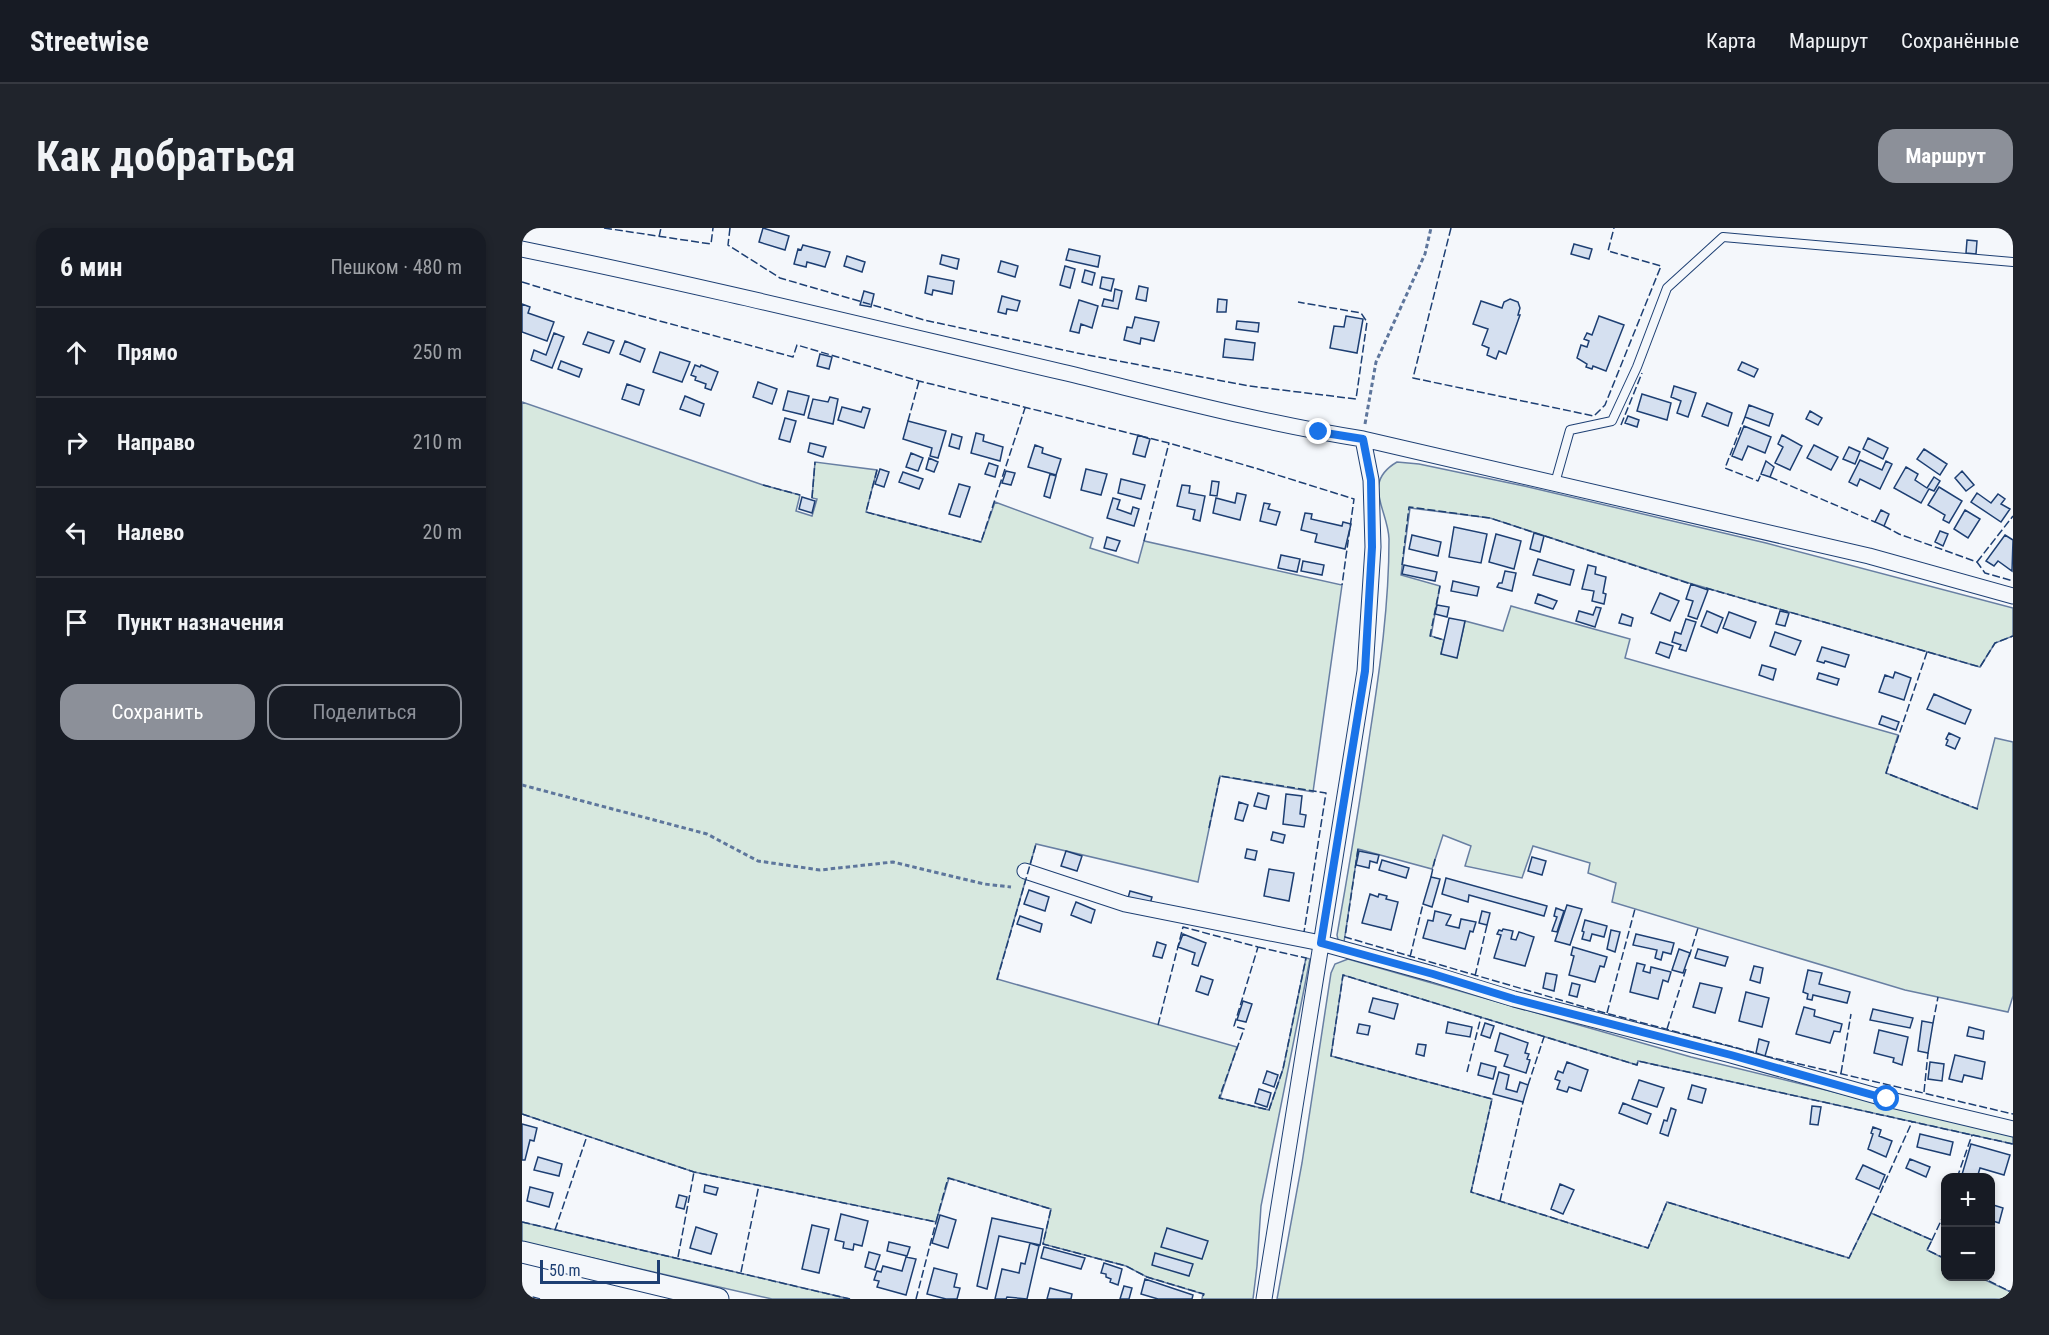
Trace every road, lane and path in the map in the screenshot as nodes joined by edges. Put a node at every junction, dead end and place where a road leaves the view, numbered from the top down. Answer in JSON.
{"nodes":[{"id":1,"x":1431,"y":228,"type":"edge"},
{"id":2,"x":522,"y":249,"type":"edge"},
{"id":3,"x":2013,"y":262,"type":"edge"},
{"id":4,"x":1363,"y":439,"type":"junction"},
{"id":5,"x":1555,"y":483,"type":"junction"},
{"id":6,"x":2013,"y":596,"type":"edge"},
{"id":7,"x":522,"y":785,"type":"edge"},
{"id":8,"x":1025,"y":871,"type":"dead end"},
{"id":9,"x":1011,"y":887,"type":"dead end"},
{"id":10,"x":1321,"y":943,"type":"junction"},
{"id":11,"x":2013,"y":1130,"type":"edge"},
{"id":12,"x":522,"y":1252,"type":"edge"},
{"id":13,"x":718,"y":1299,"type":"edge"},
{"id":14,"x":1264,"y":1299,"type":"edge"}],
"edges":[{"from":1,"to":4,"type":"path"},
{"from":2,"to":4,"type":"street"},
{"from":3,"to":5,"type":"lane"},
{"from":4,"to":5,"type":"street"},
{"from":4,"to":10,"type":"street"},
{"from":5,"to":6,"type":"street"},
{"from":7,"to":9,"type":"path"},
{"from":8,"to":10,"type":"street"},
{"from":10,"to":11,"type":"street"},
{"from":10,"to":14,"type":"street"},
{"from":12,"to":13,"type":"street"}]}
